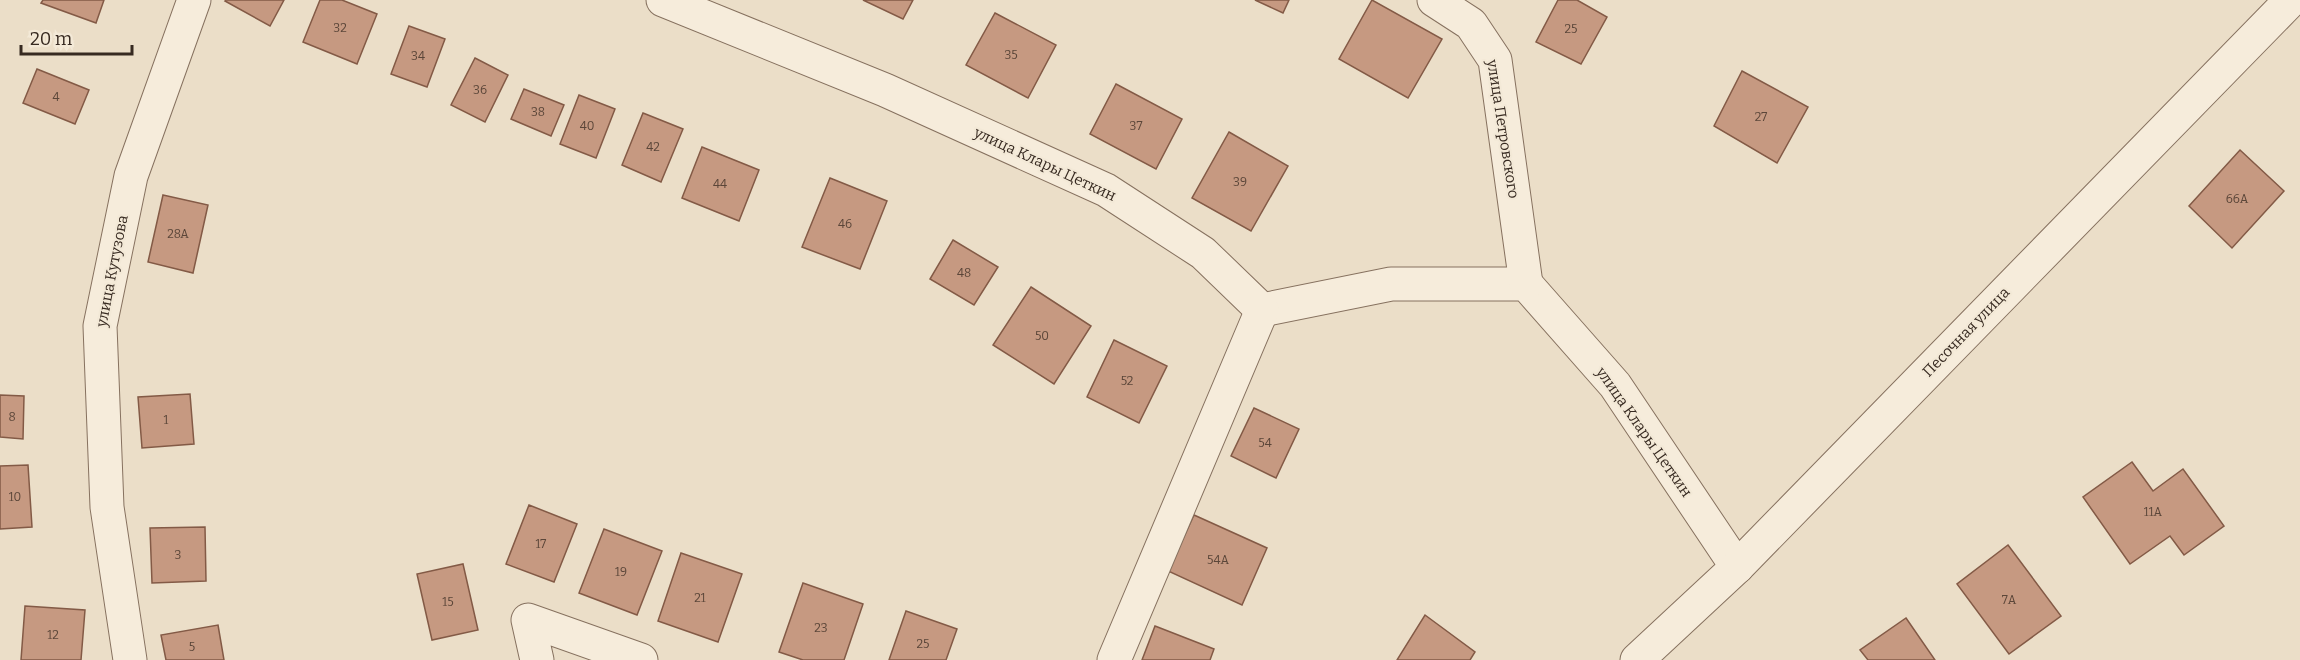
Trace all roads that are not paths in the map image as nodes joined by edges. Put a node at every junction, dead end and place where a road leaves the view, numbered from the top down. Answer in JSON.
{"nodes":[{"id":1,"x":194,"y":0,"type":"edge"},
{"id":2,"x":663,"y":0,"type":"edge"},
{"id":3,"x":1434,"y":0,"type":"edge"},
{"id":4,"x":2291,"y":0,"type":"edge"},
{"id":5,"x":1526,"y":284,"type":"junction"},
{"id":6,"x":1262,"y":310,"type":"junction"},
{"id":7,"x":1737,"y":567,"type":"junction"},
{"id":8,"x":130,"y":660,"type":"edge"},
{"id":9,"x":537,"y":660,"type":"edge"},
{"id":10,"x":641,"y":660,"type":"edge"},
{"id":11,"x":1114,"y":660,"type":"edge"},
{"id":12,"x":1637,"y":660,"type":"edge"}],
"edges":[{"from":1,"to":8,"type":"street","name":"улица Кутузова"},
{"from":2,"to":6,"type":"street","name":"улица Клары Цеткин"},
{"from":3,"to":5,"type":"street","name":"улица Петровского"},
{"from":4,"to":7,"type":"street","name":"Песочная улица"},
{"from":5,"to":6,"type":"street"},
{"from":5,"to":7,"type":"street","name":"улица Клары Цеткин"},
{"from":6,"to":11,"type":"street"},
{"from":7,"to":12,"type":"street","name":"Песочная улица"},
{"from":9,"to":10,"type":"street"}]}
